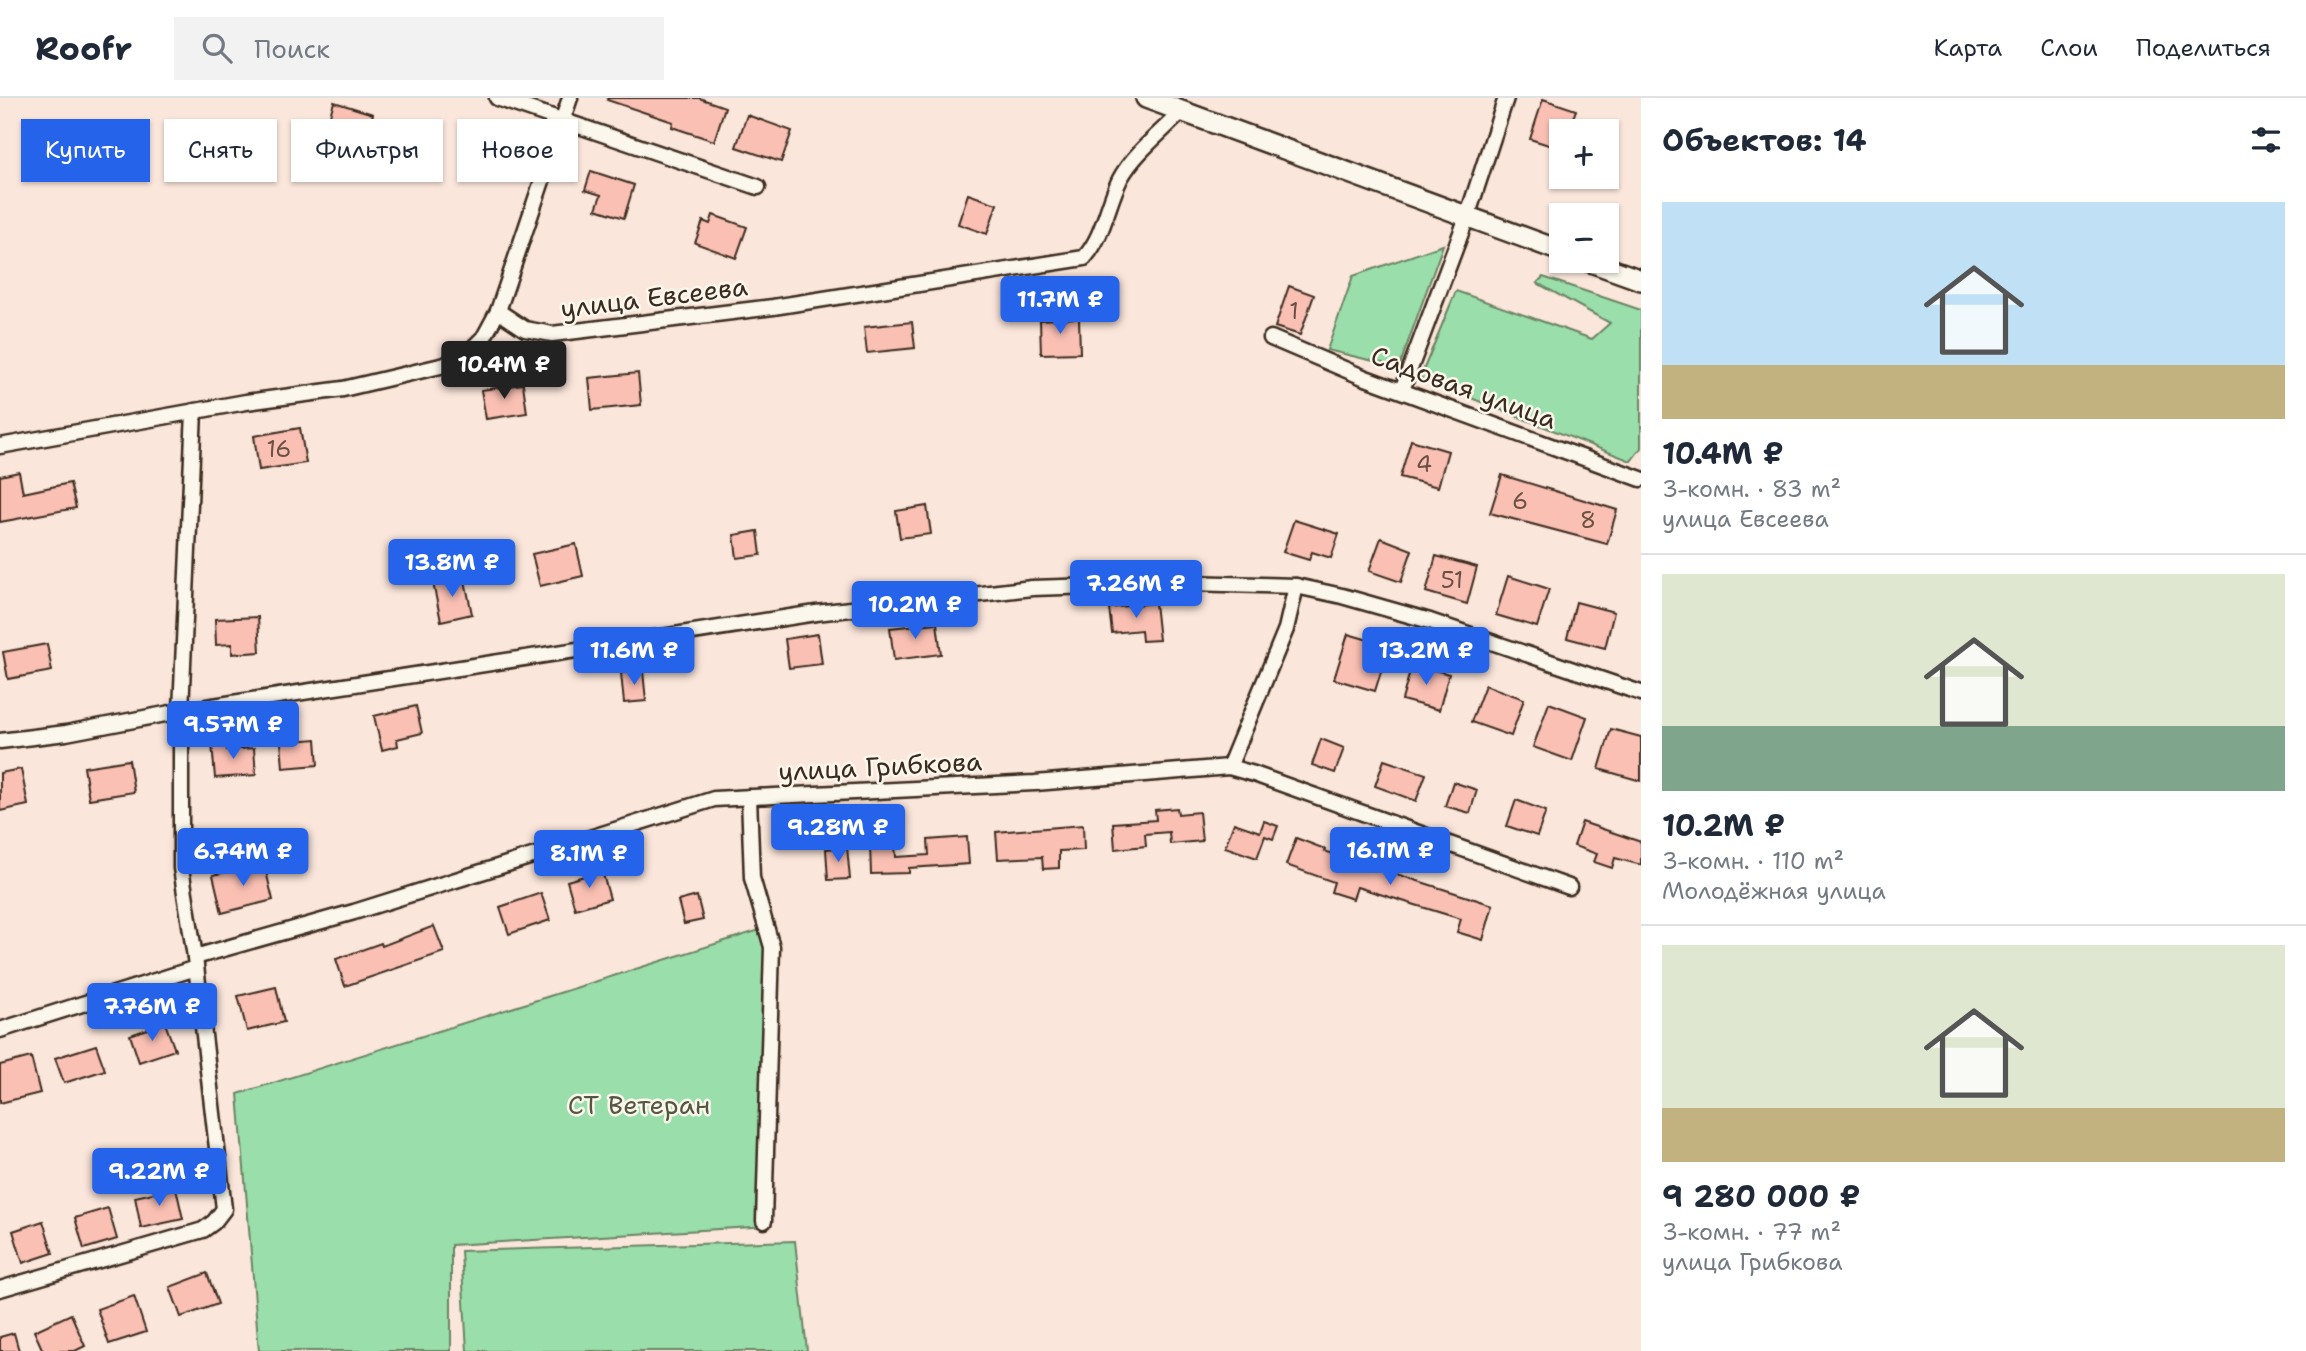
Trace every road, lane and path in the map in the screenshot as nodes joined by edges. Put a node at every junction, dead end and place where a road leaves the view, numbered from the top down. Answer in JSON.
{"nodes":[{"id":1,"x":497,"y":98,"type":"edge"},
{"id":2,"x":570,"y":98,"type":"edge"},
{"id":3,"x":1146,"y":98,"type":"edge"},
{"id":4,"x":1506,"y":98,"type":"edge"},
{"id":5,"x":1182,"y":111,"type":"junction"},
{"id":6,"x":555,"y":119,"type":"edge"},
{"id":7,"x":564,"y":119,"type":"edge"},
{"id":8,"x":578,"y":127,"type":"edge"},
{"id":9,"x":542,"y":182,"type":"edge"},
{"id":10,"x":758,"y":187,"type":"dead end"},
{"id":11,"x":1467,"y":217,"type":"junction"},
{"id":12,"x":1549,"y":247,"type":"edge"},
{"id":13,"x":1619,"y":272,"type":"edge"},
{"id":14,"x":1641,"y":280,"type":"edge"},
{"id":15,"x":498,"y":311,"type":"junction"},
{"id":16,"x":1271,"y":338,"type":"dead end"},
{"id":17,"x":1402,"y":390,"type":"junction"},
{"id":18,"x":194,"y":411,"type":"junction"},
{"id":19,"x":0,"y":446,"type":"edge"},
{"id":20,"x":1641,"y":479,"type":"edge"},
{"id":21,"x":1296,"y":586,"type":"junction"},
{"id":22,"x":1641,"y":693,"type":"edge"},
{"id":23,"x":181,"y":711,"type":"junction"},
{"id":24,"x":0,"y":741,"type":"edge"},
{"id":25,"x":1229,"y":767,"type":"junction"},
{"id":26,"x":749,"y":797,"type":"junction"},
{"id":27,"x":1569,"y":887,"type":"dead end"},
{"id":28,"x":196,"y":962,"type":"junction"},
{"id":29,"x":0,"y":1030,"type":"edge"},
{"id":30,"x":765,"y":1221,"type":"dead end"},
{"id":31,"x":0,"y":1289,"type":"edge"}],
"edges":[{"from":1,"to":6,"type":"street"},
{"from":2,"to":7,"type":"street"},
{"from":3,"to":5,"type":"main road"},
{"from":4,"to":11,"type":"street"},
{"from":5,"to":11,"type":"main road"},
{"from":5,"to":15,"type":"street","name":"улица Евсеева"},
{"from":8,"to":10,"type":"street"},
{"from":9,"to":15,"type":"street"},
{"from":11,"to":12,"type":"main road"},
{"from":11,"to":17,"type":"street"},
{"from":13,"to":14,"type":"main road"},
{"from":15,"to":18,"type":"street"},
{"from":16,"to":17,"type":"street","name":"Садовая улица"},
{"from":17,"to":20,"type":"street","name":"Садовая улица"},
{"from":18,"to":19,"type":"street"},
{"from":18,"to":23,"type":"street"},
{"from":21,"to":22,"type":"street"},
{"from":21,"to":23,"type":"street"},
{"from":21,"to":25,"type":"street"},
{"from":23,"to":24,"type":"street"},
{"from":23,"to":28,"type":"street"},
{"from":25,"to":26,"type":"street","name":"улица Грибкова"},
{"from":25,"to":27,"type":"street","name":"улица Грибкова"},
{"from":26,"to":28,"type":"street","name":"улица Грибкова"},
{"from":26,"to":30,"type":"street"},
{"from":28,"to":29,"type":"street","name":"улица Грибкова"},
{"from":28,"to":31,"type":"street"}]}
